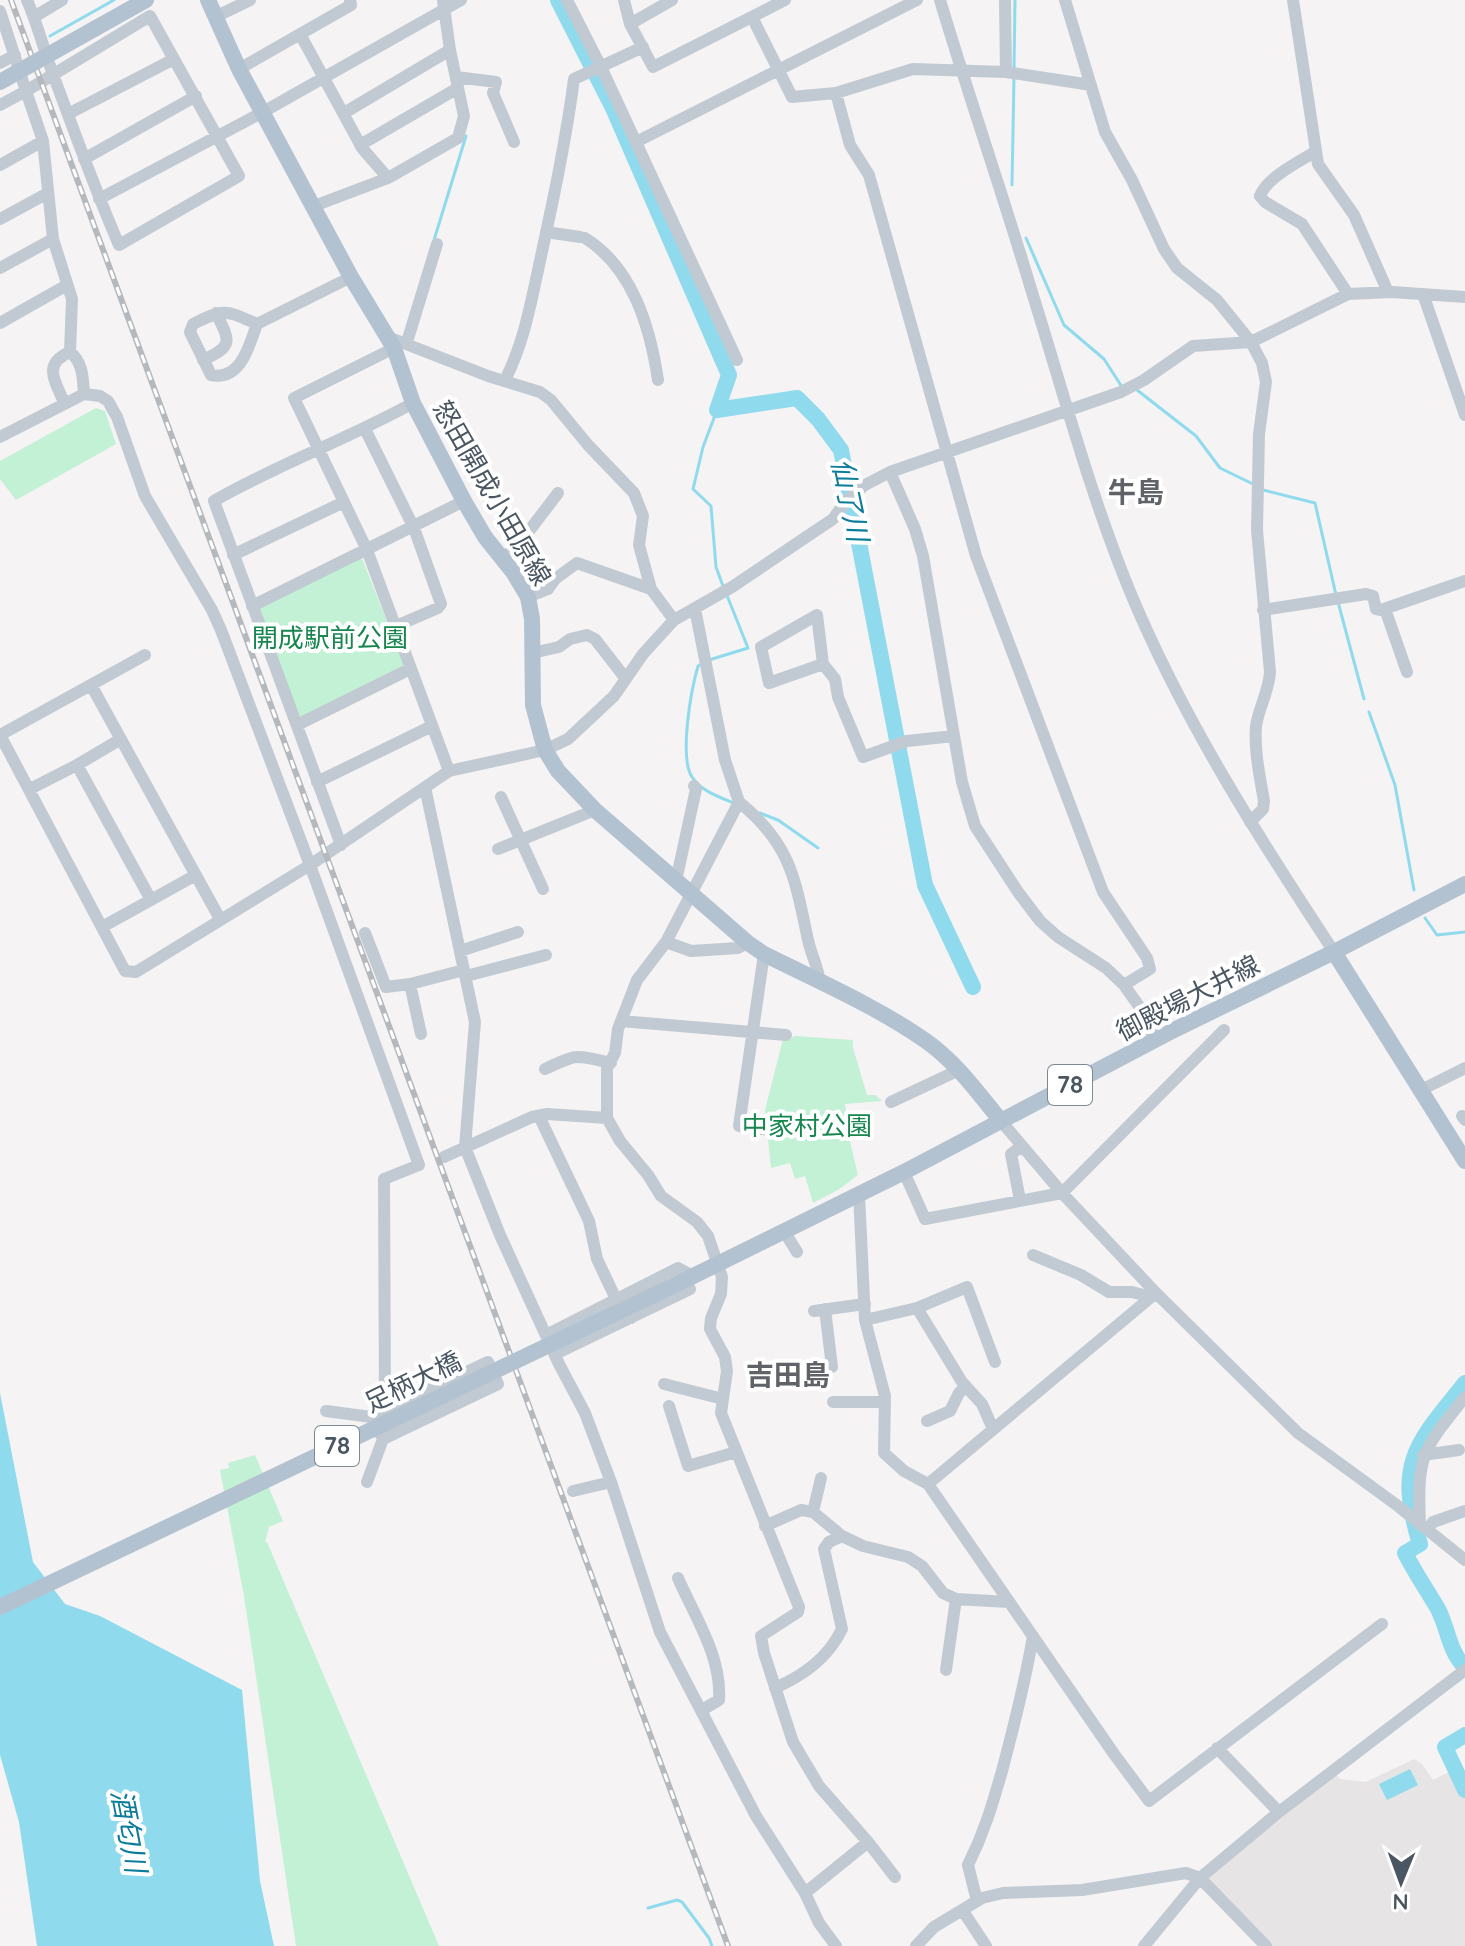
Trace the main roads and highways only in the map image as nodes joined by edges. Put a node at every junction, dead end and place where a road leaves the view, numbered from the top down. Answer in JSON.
{"nodes":[{"id":1,"x":146,"y":0,"type":"edge"},
{"id":2,"x":208,"y":0,"type":"edge"},
{"id":3,"x":0,"y":82,"type":"edge"},
{"id":4,"x":1465,"y":884,"type":"edge"},
{"id":5,"x":1334,"y":952,"type":"junction"},
{"id":6,"x":1001,"y":1121,"type":"junction"},
{"id":7,"x":1465,"y":1161,"type":"edge"},
{"id":8,"x":686,"y":1283,"type":"joint"},
{"id":9,"x":0,"y":1607,"type":"edge"}],
"edges":[{"from":1,"to":3,"type":"main road","bridge":true},
{"from":2,"to":6,"type":"main road","name":"怒田開成小田原線"},
{"from":4,"to":5,"type":"main road","name":"御殿場大井線","number":"78"},
{"from":5,"to":6,"type":"main road","name":"御殿場大井線","number":"78"},
{"from":5,"to":7,"type":"main road"},
{"from":6,"to":8,"type":"main road","name":"御殿場大井線","number":"78"},
{"from":8,"to":9,"type":"main road","name":"足柄大橋","number":"78","bridge":true}]}
